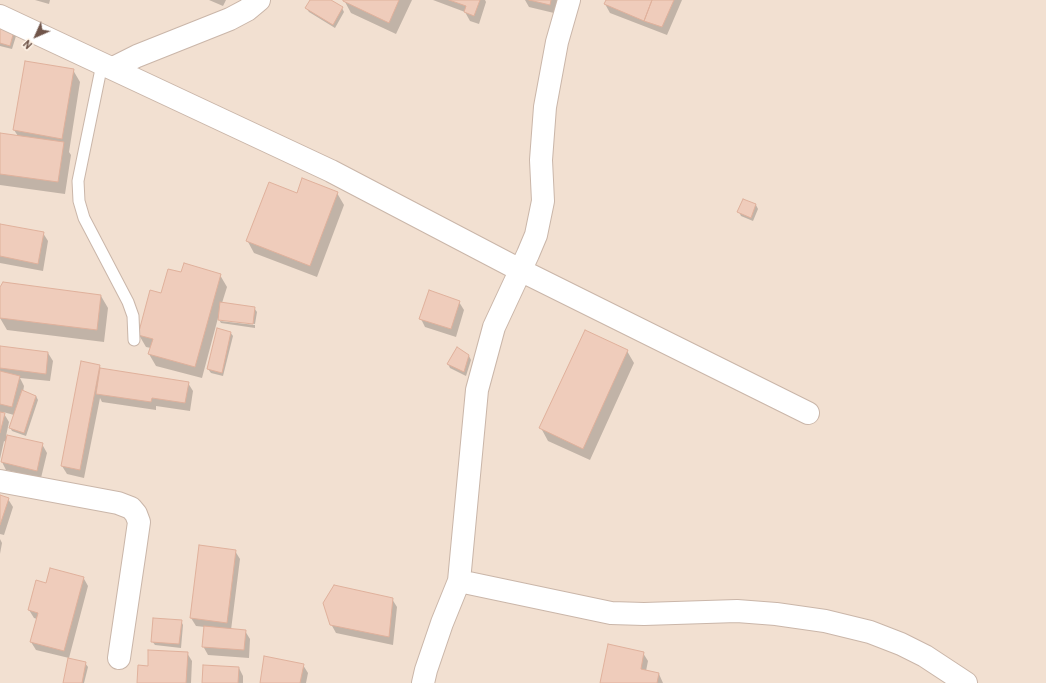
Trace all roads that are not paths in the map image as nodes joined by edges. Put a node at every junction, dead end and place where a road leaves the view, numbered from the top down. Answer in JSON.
{"nodes":[{"id":1,"x":260,"y":0,"type":"edge"},
{"id":2,"x":569,"y":0,"type":"edge"},
{"id":3,"x":0,"y":16,"type":"edge"},
{"id":4,"x":107,"y":66,"type":"junction"},
{"id":5,"x":520,"y":270,"type":"junction"},
{"id":6,"x":134,"y":340,"type":"dead end"},
{"id":7,"x":808,"y":413,"type":"dead end"},
{"id":8,"x":0,"y":481,"type":"edge"},
{"id":9,"x":458,"y":581,"type":"junction"},
{"id":10,"x":119,"y":658,"type":"dead end"},
{"id":11,"x":423,"y":683,"type":"edge"},
{"id":12,"x":966,"y":683,"type":"edge"}],
"edges":[{"from":1,"to":4,"type":"street"},
{"from":2,"to":5,"type":"street"},
{"from":3,"to":4,"type":"street"},
{"from":4,"to":5,"type":"street"},
{"from":4,"to":6,"type":"lane"},
{"from":5,"to":7,"type":"street"},
{"from":5,"to":9,"type":"street"},
{"from":8,"to":10,"type":"street"},
{"from":9,"to":11,"type":"street"},
{"from":9,"to":12,"type":"street"}]}
